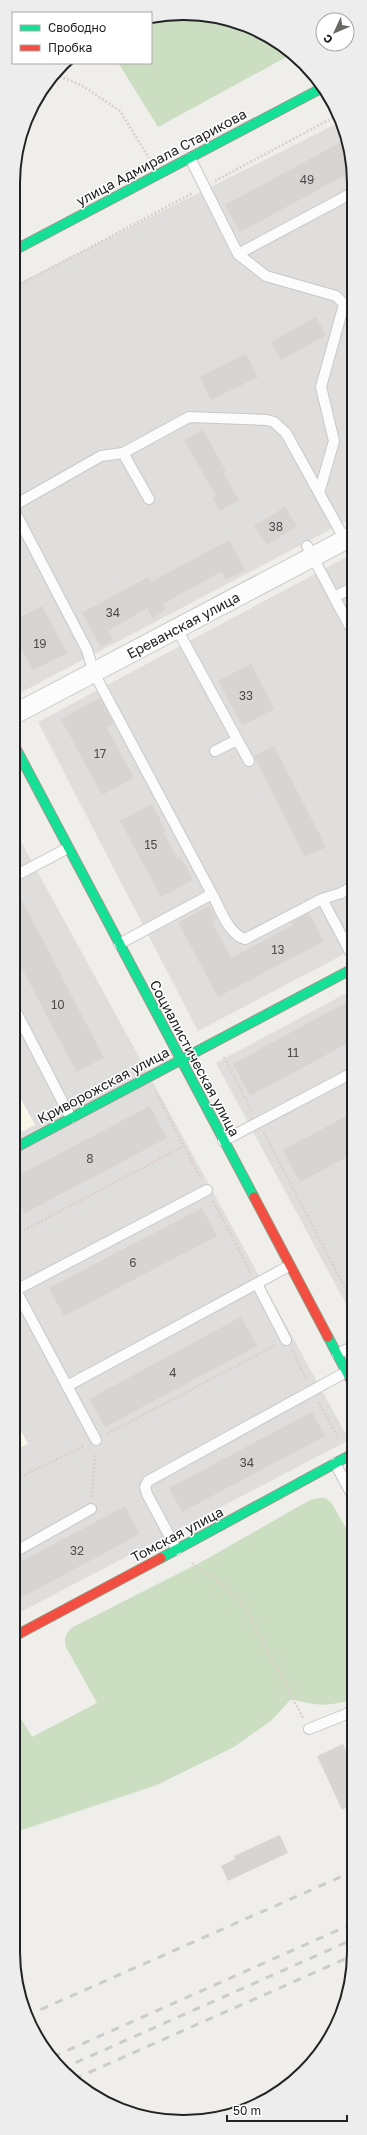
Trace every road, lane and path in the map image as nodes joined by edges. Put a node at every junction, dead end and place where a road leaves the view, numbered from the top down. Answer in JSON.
{"nodes":[{"id":1,"x":60,"y":77,"type":"edge"},
{"id":2,"x":317,"y":90,"type":"edge"},
{"id":3,"x":333,"y":118,"type":"edge"},
{"id":4,"x":190,"y":158,"type":"junction"},
{"id":5,"x":160,"y":174,"type":"junction"},
{"id":6,"x":204,"y":187,"type":"junction"},
{"id":7,"x":347,"y":196,"type":"edge"},
{"id":8,"x":20,"y":247,"type":"edge"},
{"id":9,"x":238,"y":254,"type":"junction"},
{"id":10,"x":20,"y":284,"type":"edge"},
{"id":11,"x":123,"y":453,"type":"junction"},
{"id":12,"x":319,"y":493,"type":"junction"},
{"id":13,"x":149,"y":499,"type":"dead end"},
{"id":14,"x":20,"y":503,"type":"edge"},
{"id":15,"x":20,"y":520,"type":"edge"},
{"id":16,"x":347,"y":535,"type":"edge"},
{"id":17,"x":347,"y":539,"type":"edge"},
{"id":18,"x":310,"y":552,"type":"junction"},
{"id":19,"x":347,"y":590,"type":"edge"},
{"id":20,"x":334,"y":597,"type":"junction"},
{"id":21,"x":347,"y":621,"type":"edge"},
{"id":22,"x":177,"y":629,"type":"junction"},
{"id":23,"x":94,"y":673,"type":"junction"},
{"id":24,"x":20,"y":711,"type":"edge"},
{"id":25,"x":237,"y":740,"type":"junction"},
{"id":26,"x":215,"y":751,"type":"dead end"},
{"id":27,"x":20,"y":756,"type":"edge"},
{"id":28,"x":249,"y":761,"type":"dead end"},
{"id":29,"x":68,"y":848,"type":"junction"},
{"id":30,"x":20,"y":873,"type":"edge"},
{"id":31,"x":347,"y":890,"type":"edge"},
{"id":32,"x":212,"y":894,"type":"junction"},
{"id":33,"x":322,"y":899,"type":"junction"},
{"id":34,"x":119,"y":944,"type":"junction"},
{"id":35,"x":347,"y":946,"type":"edge"},
{"id":36,"x":347,"y":972,"type":"edge"},
{"id":37,"x":20,"y":1020,"type":"edge"},
{"id":38,"x":230,"y":1052,"type":"dead end"},
{"id":39,"x":180,"y":1060,"type":"junction"},
{"id":40,"x":347,"y":1076,"type":"edge"},
{"id":41,"x":71,"y":1118,"type":"junction"},
{"id":42,"x":258,"y":1123,"type":"junction"},
{"id":43,"x":223,"y":1142,"type":"junction"},
{"id":44,"x":20,"y":1145,"type":"edge"},
{"id":45,"x":184,"y":1146,"type":"dead end"},
{"id":46,"x":207,"y":1190,"type":"dead end"},
{"id":47,"x":20,"y":1232,"type":"edge"},
{"id":48,"x":289,"y":1266,"type":"junction"},
{"id":49,"x":257,"y":1284,"type":"junction"},
{"id":50,"x":20,"y":1285,"type":"edge"},
{"id":51,"x":347,"y":1292,"type":"edge"},
{"id":52,"x":20,"y":1299,"type":"edge"},
{"id":53,"x":286,"y":1340,"type":"junction"},
{"id":54,"x":347,"y":1349,"type":"edge"},
{"id":55,"x":337,"y":1354,"type":"junction"},
{"id":56,"x":346,"y":1372,"type":"joint"},
{"id":57,"x":67,"y":1386,"type":"junction"},
{"id":58,"x":313,"y":1390,"type":"junction"},
{"id":59,"x":347,"y":1438,"type":"dead end"},
{"id":60,"x":96,"y":1440,"type":"junction"},
{"id":61,"x":347,"y":1457,"type":"edge"},
{"id":62,"x":335,"y":1463,"type":"junction"},
{"id":63,"x":20,"y":1477,"type":"edge"},
{"id":64,"x":347,"y":1486,"type":"edge"},
{"id":65,"x":91,"y":1509,"type":"joint"},
{"id":66,"x":20,"y":1549,"type":"edge"},
{"id":67,"x":178,"y":1550,"type":"junction"},
{"id":68,"x":20,"y":1633,"type":"edge"},
{"id":69,"x":347,"y":1714,"type":"edge"},
{"id":70,"x":309,"y":1729,"type":"joint"}],
"edges":[{"from":1,"to":5,"type":"path"},
{"from":2,"to":4,"type":"street","name":"улица Адмирала Старикова"},
{"from":3,"to":6,"type":"path"},
{"from":4,"to":5,"type":"street","name":"улица Адмирала Старикова"},
{"from":4,"to":6,"type":"lane"},
{"from":5,"to":8,"type":"street","name":"улица Адмирала Старикова"},
{"from":6,"to":9,"type":"lane"},
{"from":6,"to":10,"type":"path"},
{"from":7,"to":9,"type":"lane"},
{"from":9,"to":12,"type":"lane"},
{"from":11,"to":12,"type":"lane"},
{"from":11,"to":13,"type":"lane"},
{"from":11,"to":14,"type":"lane"},
{"from":12,"to":16,"type":"lane"},
{"from":15,"to":23,"type":"lane"},
{"from":17,"to":18,"type":"street","name":"Ереванская улица"},
{"from":18,"to":20,"type":"lane"},
{"from":18,"to":22,"type":"street","name":"Ереванская улица"},
{"from":19,"to":20,"type":"lane"},
{"from":20,"to":21,"type":"lane"},
{"from":22,"to":23,"type":"street","name":"Ереванская улица"},
{"from":22,"to":25,"type":"lane"},
{"from":23,"to":24,"type":"street","name":"Ереванская улица"},
{"from":23,"to":32,"type":"lane"},
{"from":25,"to":26,"type":"lane"},
{"from":25,"to":28,"type":"lane"},
{"from":27,"to":29,"type":"street","name":"Социалистическая улица"},
{"from":29,"to":30,"type":"lane"},
{"from":29,"to":34,"type":"street","name":"Социалистическая улица"},
{"from":31,"to":33,"type":"lane"},
{"from":32,"to":33,"type":"lane"},
{"from":32,"to":34,"type":"lane"},
{"from":33,"to":35,"type":"lane"},
{"from":34,"to":39,"type":"street","name":"Социалистическая улица"},
{"from":36,"to":39,"type":"street","name":"Криворожская улица"},
{"from":37,"to":41,"type":"lane"},
{"from":38,"to":42,"type":"path"},
{"from":39,"to":41,"type":"street","name":"Криворожская улица"},
{"from":39,"to":43,"type":"street","name":"Социалистическая улица"},
{"from":40,"to":42,"type":"lane"},
{"from":41,"to":44,"type":"street","name":"Криворожская улица"},
{"from":42,"to":43,"type":"lane"},
{"from":42,"to":51,"type":"path"},
{"from":43,"to":48,"type":"street","name":"Социалистическая улица"},
{"from":45,"to":47,"type":"path"},
{"from":46,"to":50,"type":"lane"},
{"from":48,"to":49,"type":"lane"},
{"from":48,"to":55,"type":"street","name":"Социалистическая улица"},
{"from":49,"to":53,"type":"lane"},
{"from":49,"to":57,"type":"lane"},
{"from":52,"to":57,"type":"lane"},
{"from":53,"to":58,"type":"path"},
{"from":53,"to":60,"type":"path"},
{"from":54,"to":55,"type":"lane"},
{"from":55,"to":56,"type":"street","name":"Социалистическая улица"},
{"from":56,"to":58,"type":"lane"},
{"from":57,"to":60,"type":"lane"},
{"from":58,"to":59,"type":"path"},
{"from":58,"to":67,"type":"lane"},
{"from":60,"to":63,"type":"path"},
{"from":60,"to":65,"type":"path"},
{"from":61,"to":62,"type":"street","name":"Томская улица"},
{"from":62,"to":64,"type":"lane"},
{"from":62,"to":67,"type":"street","name":"Томская улица"},
{"from":65,"to":66,"type":"lane"},
{"from":67,"to":68,"type":"street","name":"Томская улица"},
{"from":67,"to":70,"type":"path"},
{"from":69,"to":70,"type":"lane"}]}
